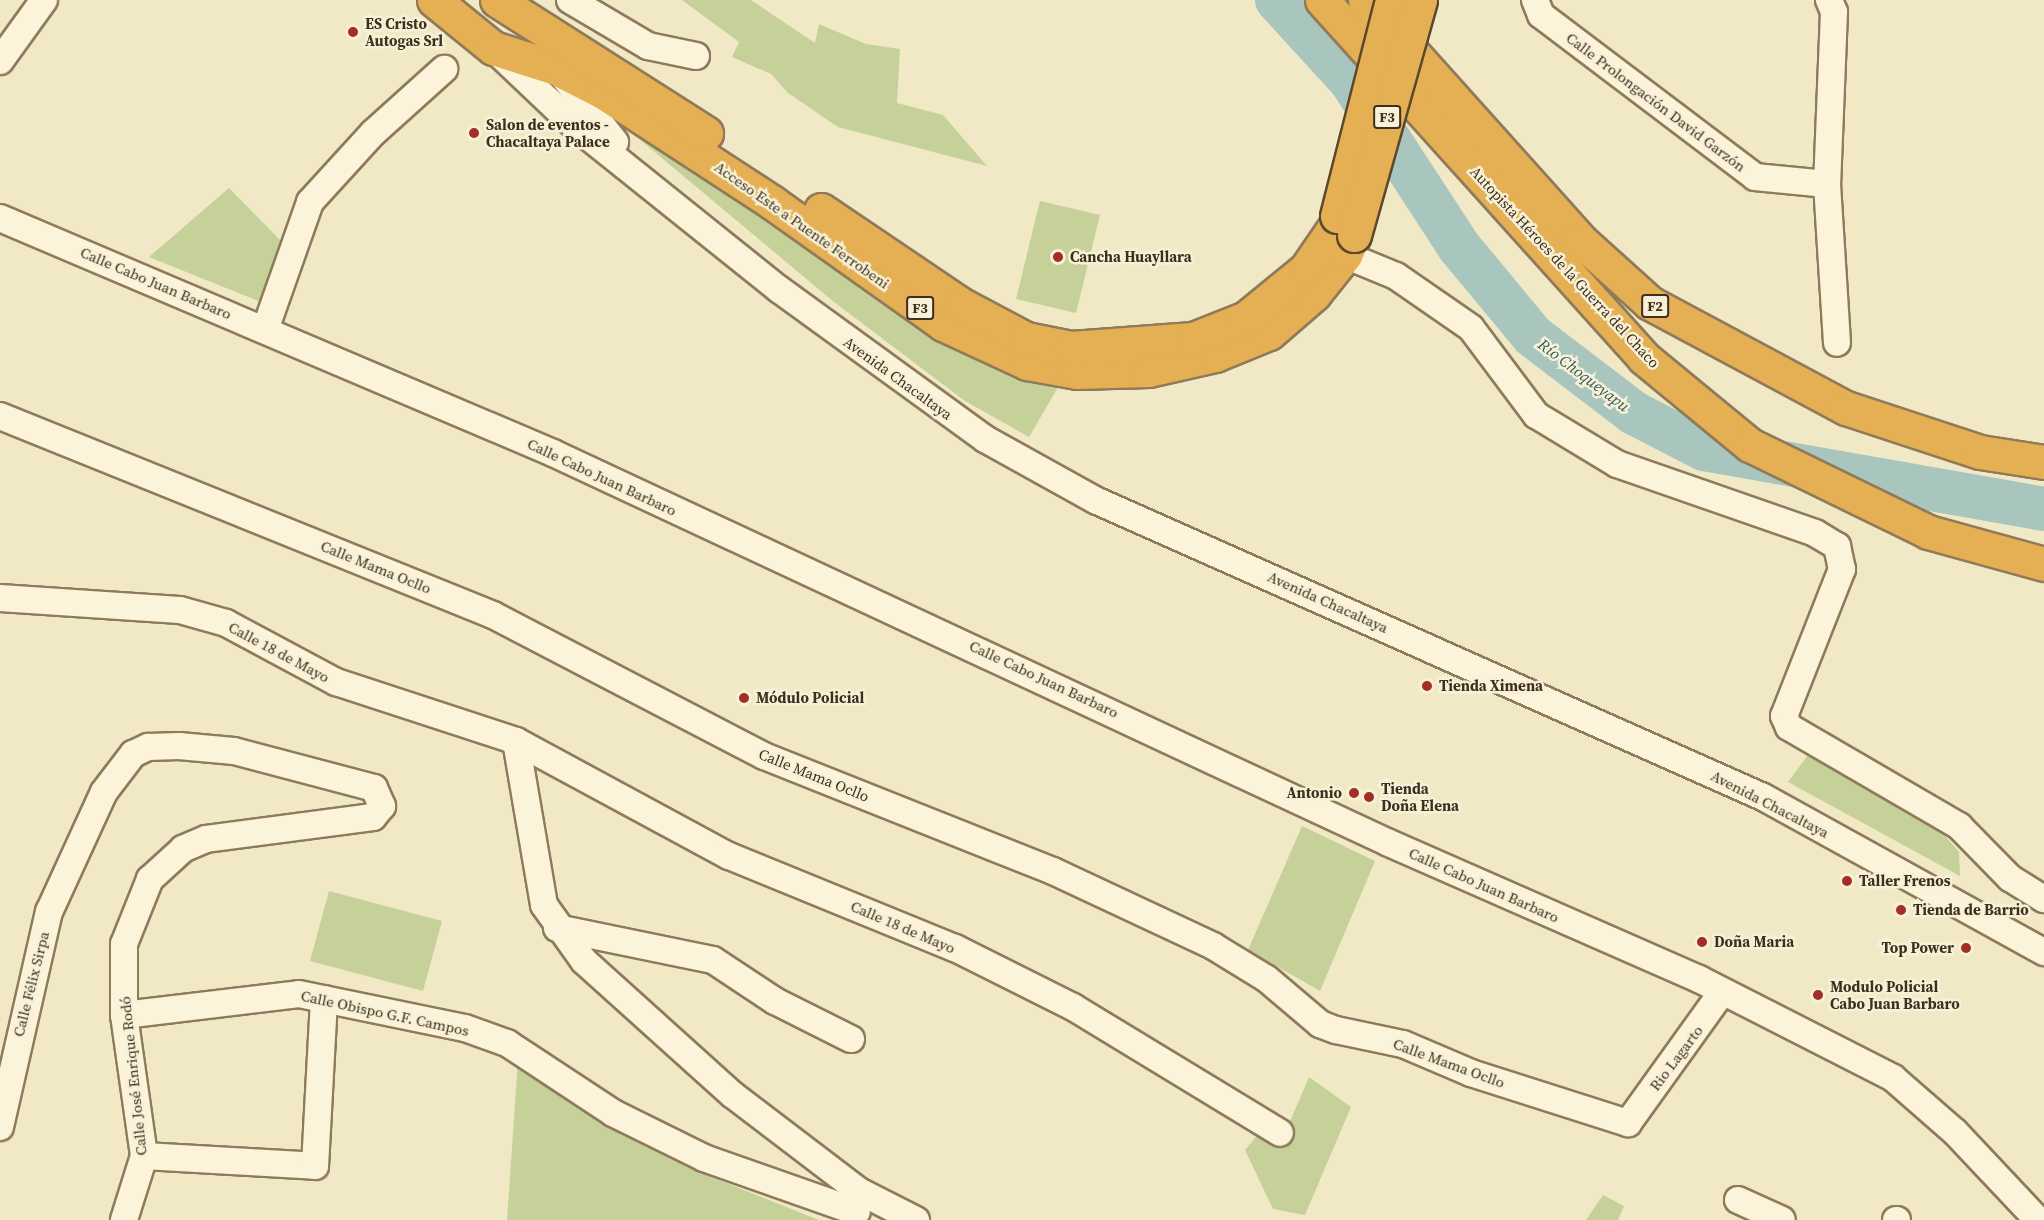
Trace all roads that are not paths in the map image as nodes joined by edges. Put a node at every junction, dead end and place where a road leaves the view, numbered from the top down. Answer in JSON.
{"nodes":[{"id":1,"x":44,"y":0,"type":"edge"},
{"id":2,"x":434,"y":0,"type":"edge"},
{"id":3,"x":570,"y":0,"type":"edge"},
{"id":4,"x":1322,"y":0,"type":"edge"},
{"id":5,"x":1365,"y":0,"type":"edge"},
{"id":6,"x":1392,"y":0,"type":"edge"},
{"id":7,"x":1420,"y":0,"type":"edge"},
{"id":8,"x":1535,"y":0,"type":"edge"},
{"id":9,"x":1829,"y":0,"type":"edge"},
{"id":10,"x":499,"y":1,"type":"edge"},
{"id":11,"x":493,"y":48,"type":"junction"},
{"id":12,"x":696,"y":56,"type":"dead end"},
{"id":13,"x":0,"y":61,"type":"edge"},
{"id":14,"x":556,"y":68,"type":"junction"},
{"id":15,"x":444,"y":69,"type":"dead end"},
{"id":16,"x":1827,"y":184,"type":"junction"},
{"id":17,"x":653,"y":185,"type":"junction"},
{"id":18,"x":0,"y":218,"type":"edge"},
{"id":19,"x":1344,"y":239,"type":"junction"},
{"id":20,"x":265,"y":330,"type":"junction"},
{"id":21,"x":1837,"y":343,"type":"dead end"},
{"id":22,"x":0,"y":416,"type":"edge"},
{"id":23,"x":2044,"y":462,"type":"edge"},
{"id":24,"x":2044,"y":564,"type":"edge"},
{"id":25,"x":0,"y":598,"type":"edge"},
{"id":26,"x":516,"y":741,"type":"junction"},
{"id":27,"x":2044,"y":899,"type":"edge"},
{"id":28,"x":49,"y":912,"type":"joint"},
{"id":29,"x":557,"y":928,"type":"junction"},
{"id":30,"x":2033,"y":946,"type":"edge"},
{"id":31,"x":2044,"y":973,"type":"edge"},
{"id":32,"x":1722,"y":992,"type":"junction"},
{"id":33,"x":324,"y":999,"type":"junction"},
{"id":34,"x":124,"y":1015,"type":"junction"},
{"id":35,"x":851,"y":1039,"type":"dead end"},
{"id":36,"x":1628,"y":1123,"type":"joint"},
{"id":37,"x":0,"y":1126,"type":"edge"},
{"id":38,"x":1280,"y":1132,"type":"dead end"},
{"id":39,"x":144,"y":1156,"type":"junction"},
{"id":40,"x":1738,"y":1200,"type":"dead end"},
{"id":41,"x":860,"y":1208,"type":"edge"},
{"id":42,"x":124,"y":1220,"type":"edge"},
{"id":43,"x":916,"y":1220,"type":"edge"},
{"id":44,"x":1782,"y":1220,"type":"edge"},
{"id":45,"x":2038,"y":1220,"type":"edge"}],
"edges":[{"from":1,"to":13,"type":"street"},
{"from":2,"to":11,"type":"highway","number":"F3"},
{"from":3,"to":12,"type":"street"},
{"from":4,"to":24,"type":"highway","name":"Autopista Héroes de la Guerra del Chaco"},
{"from":5,"to":23,"type":"highway","name":"Autopista Héroes de la Guerra del Chaco","number":"F2"},
{"from":6,"to":19,"type":"highway","number":"F3","bridge":true},
{"from":7,"to":19,"type":"highway","number":"F3","bridge":true},
{"from":8,"to":16,"type":"street","name":"Calle Prolongación David Garzón"},
{"from":9,"to":16,"type":"street"},
{"from":10,"to":19,"type":"highway","name":"Acceso Este a Puente Ferrobeni","number":"F3"},
{"from":11,"to":14,"type":"highway","name":"Acceso Este a Puente Ferrobeni","number":"F3"},
{"from":11,"to":17,"type":"street","name":"Avenida Chacaltaya"},
{"from":14,"to":17,"type":"street","name":"Avenida Chacaltaya"},
{"from":14,"to":19,"type":"highway","name":"Acceso Este a Puente Ferrobeni","number":"F3"},
{"from":15,"to":20,"type":"street"},
{"from":16,"to":21,"type":"street"},
{"from":17,"to":30,"type":"street","name":"Avenida Chacaltaya"},
{"from":18,"to":20,"type":"street","name":"Calle Cabo Juan Barbaro"},
{"from":19,"to":27,"type":"street"},
{"from":20,"to":32,"type":"street","name":"Calle Cabo Juan Barbaro"},
{"from":22,"to":36,"type":"street","name":"Calle Mama Ocllo"},
{"from":25,"to":26,"type":"street","name":"Calle 18 de Mayo"},
{"from":26,"to":29,"type":"street"},
{"from":26,"to":38,"type":"street","name":"Calle 18 de Mayo"},
{"from":28,"to":34,"type":"street","name":"Calle José Enrique Rodó"},
{"from":28,"to":37,"type":"street","name":"Calle Félix Sirpa"},
{"from":29,"to":35,"type":"street"},
{"from":29,"to":41,"type":"street"},
{"from":30,"to":31,"type":"street"},
{"from":32,"to":36,"type":"street","name":"Rio Lagarto"},
{"from":32,"to":45,"type":"street","name":"Calle Cabo Juan Barbaro"},
{"from":33,"to":34,"type":"street","name":"Calle Obispo G.F. Campos"},
{"from":33,"to":39,"type":"street"},
{"from":33,"to":41,"type":"street","name":"Calle Obispo G.F. Campos"},
{"from":34,"to":39,"type":"street","name":"Calle José Enrique Rodó"},
{"from":39,"to":42,"type":"street","name":"Calle José Enrique Rodó"},
{"from":40,"to":44,"type":"street"},
{"from":41,"to":43,"type":"street"}]}
